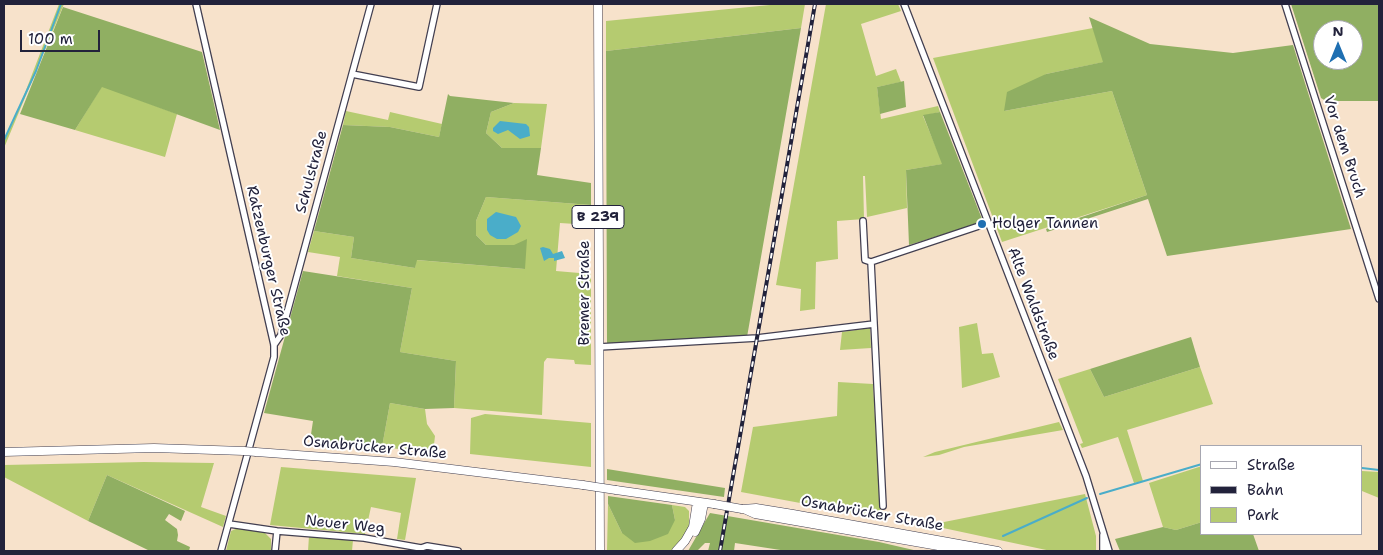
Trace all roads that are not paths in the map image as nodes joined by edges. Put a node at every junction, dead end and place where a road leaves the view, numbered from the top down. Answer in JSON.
{"nodes":[{"id":1,"x":196,"y":4,"type":"edge"},
{"id":2,"x":372,"y":4,"type":"edge"},
{"id":3,"x":438,"y":4,"type":"edge"},
{"id":4,"x":598,"y":4,"type":"edge"},
{"id":5,"x":904,"y":4,"type":"edge"},
{"id":6,"x":1285,"y":4,"type":"edge"},
{"id":7,"x":352,"y":74,"type":"junction"},
{"id":8,"x":863,"y":221,"type":"dead end"},
{"id":9,"x":988,"y":223,"type":"junction"},
{"id":10,"x":871,"y":262,"type":"junction"},
{"id":11,"x":1379,"y":299,"type":"edge"},
{"id":12,"x":874,"y":324,"type":"junction"},
{"id":13,"x":274,"y":345,"type":"junction"},
{"id":14,"x":599,"y":347,"type":"junction"},
{"id":15,"x":4,"y":452,"type":"edge"},
{"id":16,"x":701,"y":502,"type":"junction"},
{"id":17,"x":883,"y":506,"type":"dead end"},
{"id":18,"x":742,"y":509,"type":"junction"},
{"id":19,"x":229,"y":524,"type":"junction"},
{"id":20,"x":278,"y":531,"type":"junction"},
{"id":21,"x":1102,"y":531,"type":"junction"},
{"id":22,"x":420,"y":550,"type":"edge"},
{"id":23,"x":222,"y":551,"type":"edge"},
{"id":24,"x":275,"y":551,"type":"edge"},
{"id":25,"x":458,"y":551,"type":"edge"},
{"id":26,"x":600,"y":551,"type":"edge"},
{"id":27,"x":676,"y":551,"type":"edge"},
{"id":28,"x":681,"y":551,"type":"edge"},
{"id":29,"x":967,"y":551,"type":"edge"},
{"id":30,"x":998,"y":551,"type":"edge"},
{"id":31,"x":1103,"y":551,"type":"edge"},
{"id":32,"x":1109,"y":551,"type":"edge"}],
"edges":[{"from":1,"to":13,"type":"street","name":"Ratzenburger Straße"},
{"from":2,"to":7,"type":"street","name":"Schulstraße"},
{"from":3,"to":7,"type":"street"},
{"from":4,"to":14,"type":"main road","name":"Bremer Straße","number":"B 239"},
{"from":5,"to":9,"type":"street","name":"Alte Waldstraße"},
{"from":6,"to":11,"type":"street","name":"Vor dem Bruch"},
{"from":7,"to":13,"type":"street","name":"Schulstraße"},
{"from":8,"to":10,"type":"street"},
{"from":9,"to":10,"type":"street"},
{"from":9,"to":21,"type":"street","name":"Alte Waldstraße"},
{"from":10,"to":12,"type":"street"},
{"from":12,"to":14,"type":"street"},
{"from":12,"to":17,"type":"street"},
{"from":13,"to":19,"type":"street","name":"Ratzenburger Straße"},
{"from":14,"to":26,"type":"main road","name":"Bremer Straße","number":"B 239"},
{"from":15,"to":16,"type":"main road","name":"Osnabrücker Straße","bridge":true},
{"from":16,"to":18,"type":"main road","name":"Osnabrücker Straße","bridge":true},
{"from":16,"to":27,"type":"main road"},
{"from":16,"to":28,"type":"main road"},
{"from":18,"to":29,"type":"main road","name":"Osnabrücker Straße"},
{"from":18,"to":30,"type":"main road","name":"Osnabrücker Straße"},
{"from":19,"to":20,"type":"street","name":"Neuer Weg"},
{"from":19,"to":23,"type":"street","name":"Ratzenburger Straße"},
{"from":20,"to":22,"type":"street","name":"Neuer Weg"},
{"from":20,"to":24,"type":"street"},
{"from":21,"to":31,"type":"street","name":"Alte Waldstraße"},
{"from":21,"to":32,"type":"street","name":"Alte Waldstraße"},
{"from":22,"to":25,"type":"street","name":"Neuer Weg"}]}
